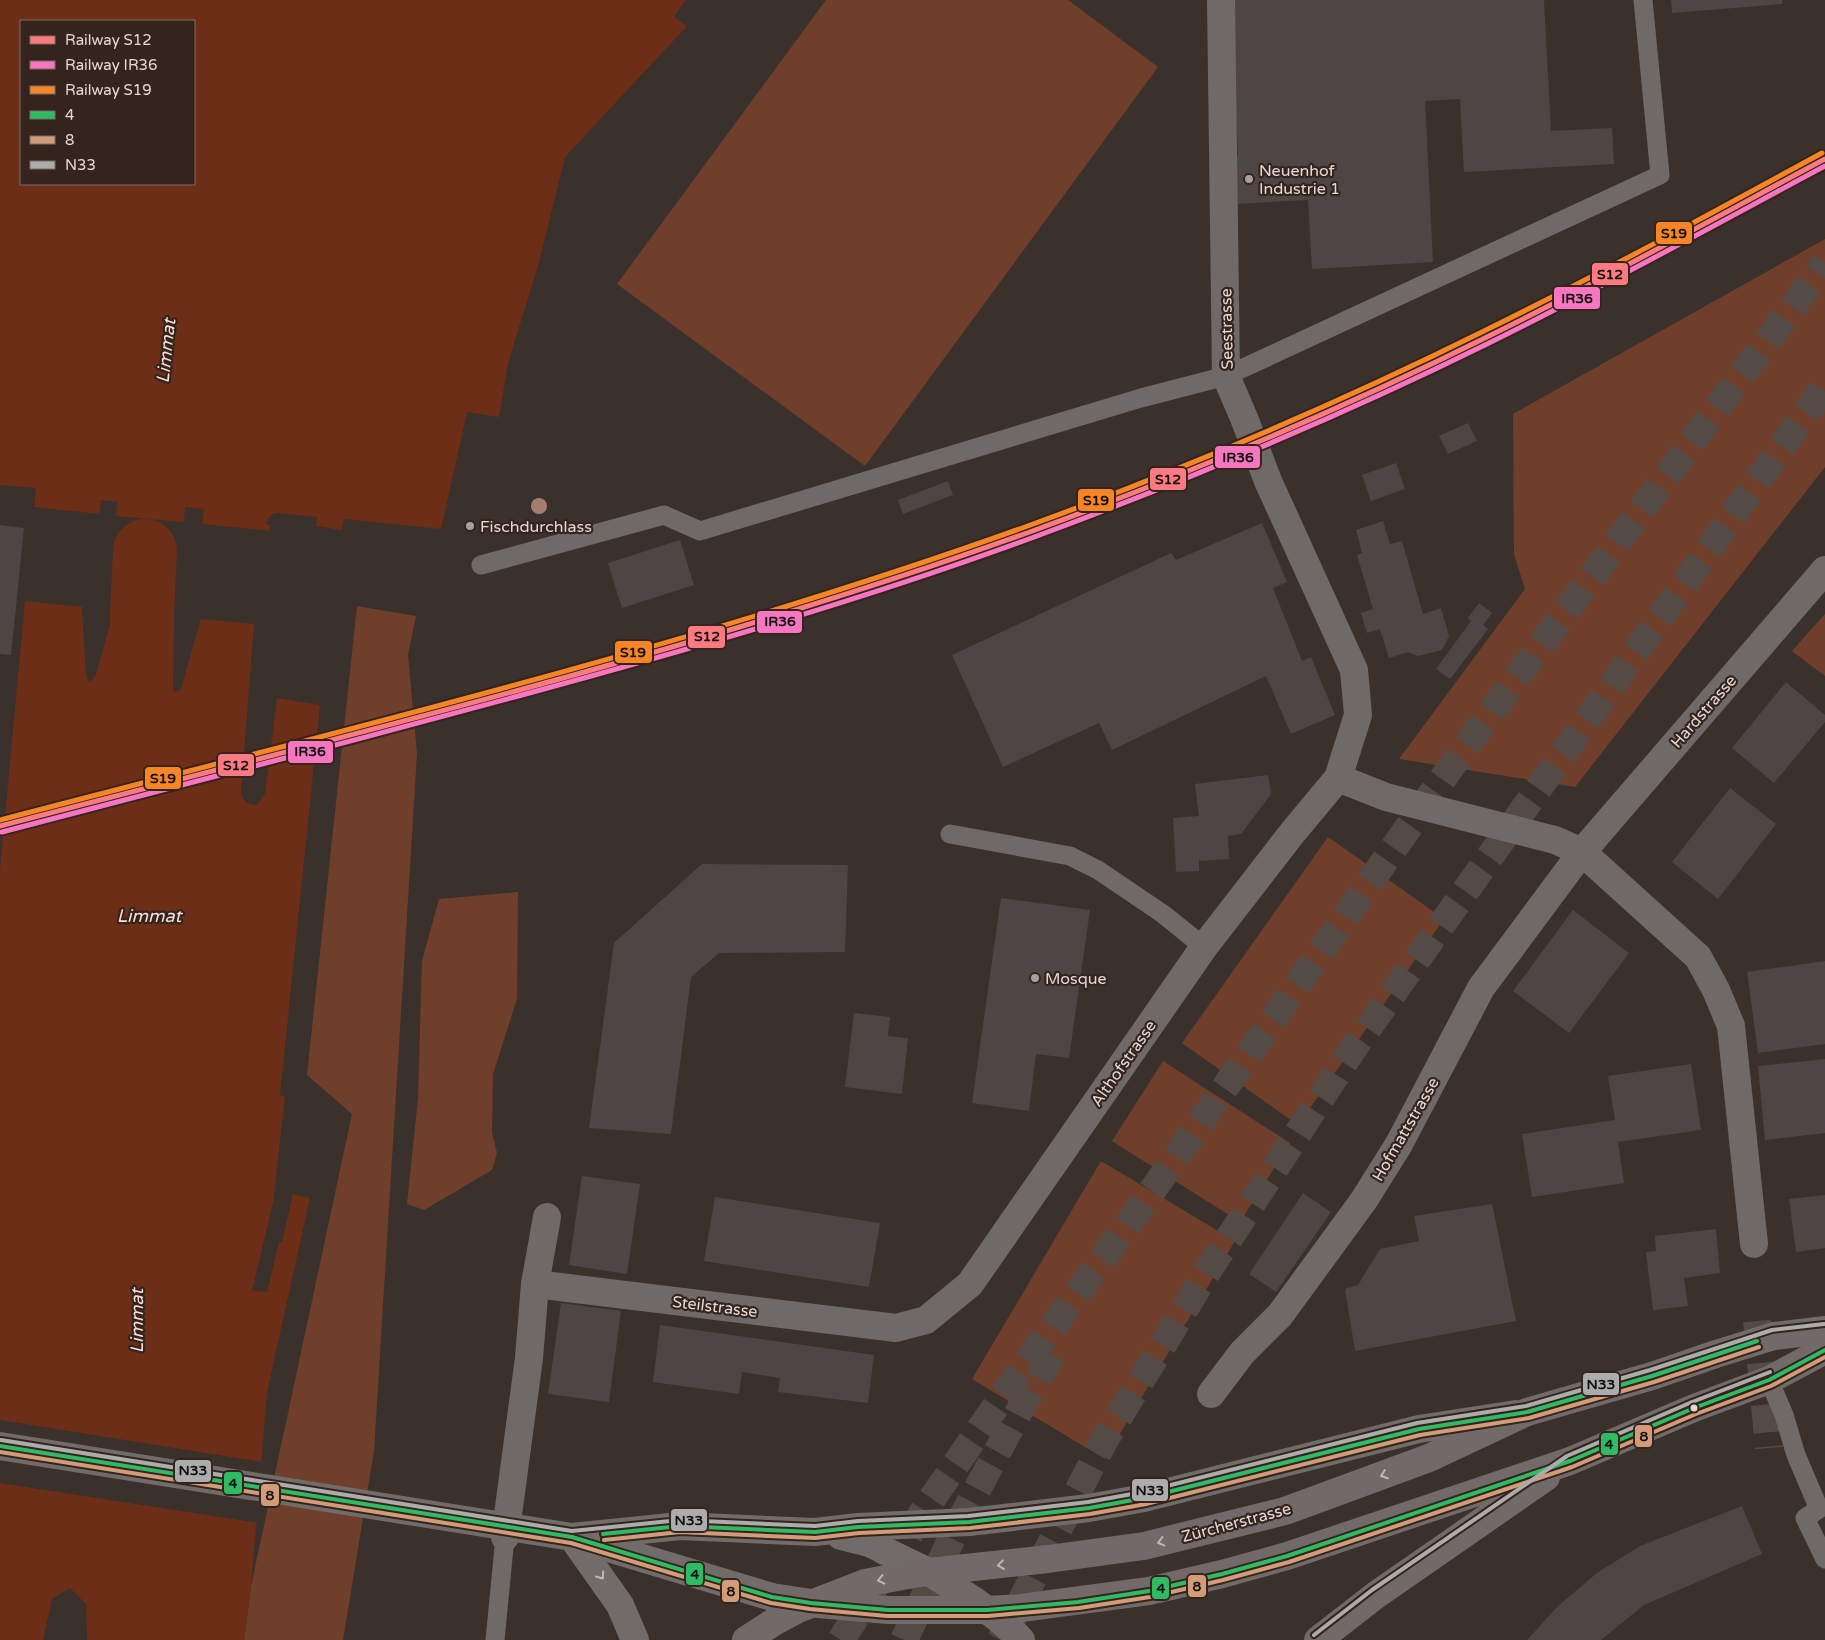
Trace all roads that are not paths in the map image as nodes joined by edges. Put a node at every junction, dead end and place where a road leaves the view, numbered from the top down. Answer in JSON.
{"nodes":[{"id":1,"x":1221,"y":0,"type":"edge"},
{"id":2,"x":1643,"y":0,"type":"edge"},
{"id":3,"x":1226,"y":376,"type":"junction"},
{"id":4,"x":481,"y":565,"type":"dead end"},
{"id":5,"x":1825,"y":570,"type":"edge"},
{"id":6,"x":1338,"y":778,"type":"junction"},
{"id":7,"x":950,"y":834,"type":"dead end"},
{"id":8,"x":1582,"y":852,"type":"junction"},
{"id":9,"x":1204,"y":947,"type":"junction"},
{"id":10,"x":547,"y":1217,"type":"dead end"},
{"id":11,"x":1754,"y":1244,"type":"dead end"},
{"id":12,"x":535,"y":1284,"type":"junction"},
{"id":13,"x":896,"y":1328,"type":"joint"},
{"id":14,"x":1825,"y":1330,"type":"edge"},
{"id":15,"x":1825,"y":1350,"type":"edge"},
{"id":16,"x":1770,"y":1380,"type":"junction"},
{"id":17,"x":1211,"y":1394,"type":"dead end"},
{"id":18,"x":1527,"y":1412,"type":"junction"},
{"id":19,"x":0,"y":1446,"type":"edge"},
{"id":20,"x":1570,"y":1461,"type":"junction"},
{"id":21,"x":815,"y":1532,"type":"junction"},
{"id":22,"x":505,"y":1537,"type":"joint"},
{"id":23,"x":572,"y":1537,"type":"junction"},
{"id":24,"x":1825,"y":1558,"type":"edge"},
{"id":25,"x":929,"y":1572,"type":"junction"},
{"id":26,"x":811,"y":1603,"type":"junction"},
{"id":27,"x":987,"y":1610,"type":"junction"},
{"id":28,"x":495,"y":1640,"type":"edge"},
{"id":29,"x":635,"y":1640,"type":"edge"},
{"id":30,"x":746,"y":1640,"type":"edge"},
{"id":31,"x":1021,"y":1640,"type":"edge"},
{"id":32,"x":1318,"y":1640,"type":"edge"}],
"edges":[{"from":1,"to":3,"type":"street","name":"Seestrasse"},
{"from":2,"to":3,"type":"lane"},
{"from":3,"to":4,"type":"lane"},
{"from":3,"to":6,"type":"street","name":"Seestrasse"},
{"from":5,"to":8,"type":"street","name":"Hardstrasse"},
{"from":6,"to":8,"type":"street"},
{"from":6,"to":9,"type":"street","name":"Althofstrasse"},
{"from":7,"to":9,"type":"lane"},
{"from":8,"to":11,"type":"street"},
{"from":8,"to":17,"type":"street","name":"Hofmattstrasse"},
{"from":9,"to":13,"type":"street","name":"Althofstrasse"},
{"from":10,"to":12,"type":"street"},
{"from":12,"to":13,"type":"street","name":"Steilstrasse"},
{"from":12,"to":22,"type":"street"},
{"from":14,"to":18,"type":"main road","name":"Zürcherstrasse"},
{"from":15,"to":16,"type":"main road"},
{"from":16,"to":20,"type":"main road"},
{"from":16,"to":24,"type":"lane"},
{"from":18,"to":21,"type":"main road","name":"Zürcherstrasse"},
{"from":18,"to":25,"type":"main road","name":"Zürcherstrasse","one_way":true},
{"from":19,"to":23,"type":"main road"},
{"from":20,"to":27,"type":"main road"},
{"from":20,"to":32,"type":"main road"},
{"from":21,"to":23,"type":"main road","name":"Zürcherstrasse"},
{"from":21,"to":25,"type":"main road"},
{"from":22,"to":28,"type":"lane"},
{"from":23,"to":26,"type":"main road"},
{"from":23,"to":29,"type":"main road","one_way":true},
{"from":25,"to":26,"type":"main road","name":"Zürcherstrasse","one_way":true},
{"from":25,"to":27,"type":"main road"},
{"from":26,"to":27,"type":"main road"},
{"from":26,"to":30,"type":"main road","name":"Zürcherstrasse"},
{"from":27,"to":31,"type":"main road"}]}
